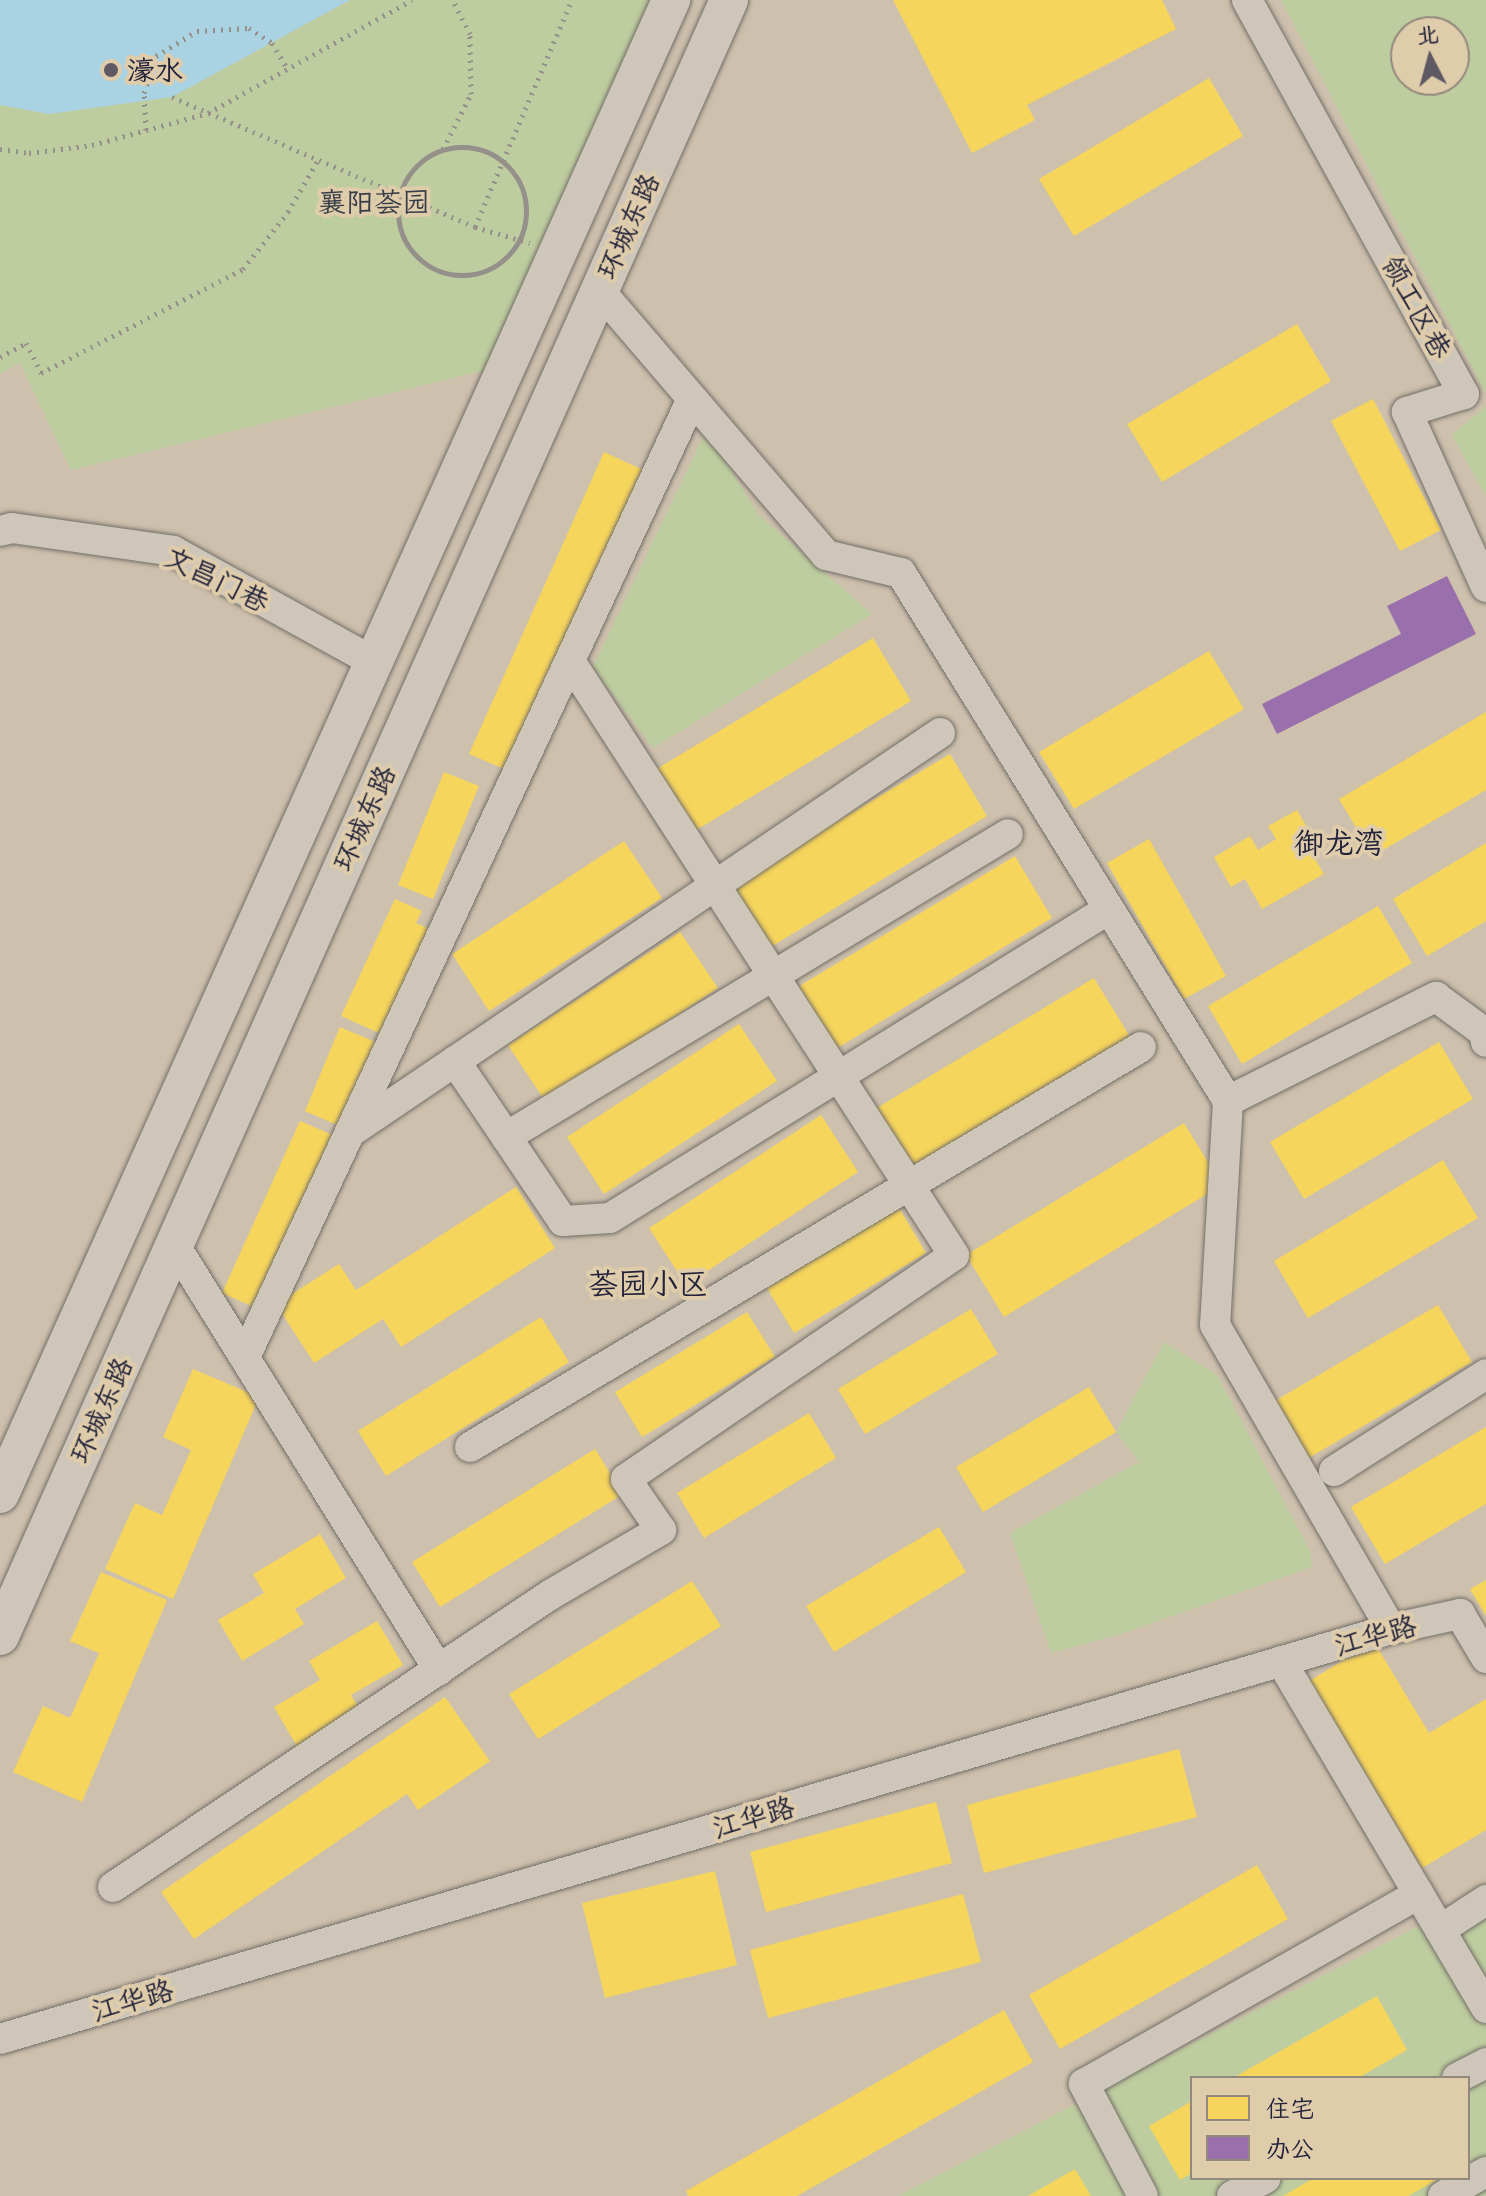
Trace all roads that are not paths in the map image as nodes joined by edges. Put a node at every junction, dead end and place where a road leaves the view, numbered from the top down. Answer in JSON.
{"nodes":[{"id":1,"x":671,"y":0,"type":"edge"},
{"id":2,"x":729,"y":0,"type":"edge"},
{"id":3,"x":1247,"y":0,"type":"edge"},
{"id":4,"x":599,"y":290,"type":"junction"},
{"id":5,"x":692,"y":399,"type":"junction"},
{"id":6,"x":0,"y":531,"type":"edge"},
{"id":7,"x":1486,"y":587,"type":"edge"},
{"id":8,"x":570,"y":661,"type":"junction"},
{"id":9,"x":374,"y":662,"type":"junction"},
{"id":10,"x":940,"y":733,"type":"dead end"},
{"id":11,"x":1008,"y":834,"type":"dead end"},
{"id":12,"x":711,"y":884,"type":"junction"},
{"id":13,"x":1109,"y":909,"type":"junction"},
{"id":14,"x":772,"y":976,"type":"junction"},
{"id":15,"x":1486,"y":1042,"type":"edge"},
{"id":16,"x":1141,"y":1047,"type":"dead end"},
{"id":17,"x":455,"y":1061,"type":"junction"},
{"id":18,"x":838,"y":1077,"type":"junction"},
{"id":19,"x":1228,"y":1101,"type":"junction"},
{"id":20,"x":350,"y":1133,"type":"junction"},
{"id":21,"x":506,"y":1137,"type":"junction"},
{"id":22,"x":909,"y":1185,"type":"junction"},
{"id":23,"x":174,"y":1244,"type":"junction"},
{"id":24,"x":245,"y":1357,"type":"junction"},
{"id":25,"x":1486,"y":1374,"type":"edge"},
{"id":26,"x":470,"y":1447,"type":"dead end"},
{"id":27,"x":1334,"y":1471,"type":"dead end"},
{"id":28,"x":0,"y":1494,"type":"edge"},
{"id":29,"x":1391,"y":1629,"type":"junction"},
{"id":30,"x":0,"y":1636,"type":"edge"},
{"id":31,"x":1486,"y":1658,"type":"edge"},
{"id":32,"x":1281,"y":1661,"type":"junction"},
{"id":33,"x":439,"y":1670,"type":"junction"},
{"id":34,"x":113,"y":1887,"type":"dead end"},
{"id":35,"x":1419,"y":1894,"type":"junction"},
{"id":36,"x":1486,"y":1900,"type":"edge"},
{"id":37,"x":1440,"y":1930,"type":"junction"},
{"id":38,"x":1486,"y":2008,"type":"edge"},
{"id":39,"x":0,"y":2039,"type":"edge"},
{"id":40,"x":1486,"y":2063,"type":"edge"},
{"id":41,"x":1461,"y":2076,"type":"edge"},
{"id":42,"x":1486,"y":2172,"type":"edge"},
{"id":43,"x":1262,"y":2180,"type":"edge"},
{"id":44,"x":1143,"y":2196,"type":"edge"},
{"id":45,"x":1232,"y":2196,"type":"edge"},
{"id":46,"x":1443,"y":2196,"type":"edge"}],
"edges":[{"from":1,"to":9,"type":"main road","name":"环城东路"},
{"from":2,"to":4,"type":"main road","name":"环城东路"},
{"from":3,"to":7,"type":"street","name":"领工区巷"},
{"from":4,"to":5,"type":"street"},
{"from":4,"to":23,"type":"main road","name":"环城东路"},
{"from":5,"to":8,"type":"street"},
{"from":5,"to":13,"type":"street"},
{"from":6,"to":9,"type":"street","name":"文昌门巷"},
{"from":8,"to":12,"type":"street"},
{"from":8,"to":20,"type":"street"},
{"from":9,"to":28,"type":"main road","name":"环城东路"},
{"from":10,"to":12,"type":"street"},
{"from":11,"to":14,"type":"street"},
{"from":12,"to":14,"type":"street"},
{"from":12,"to":17,"type":"street"},
{"from":13,"to":18,"type":"street"},
{"from":13,"to":19,"type":"street"},
{"from":14,"to":18,"type":"street"},
{"from":14,"to":21,"type":"street"},
{"from":15,"to":19,"type":"street"},
{"from":16,"to":22,"type":"street"},
{"from":17,"to":20,"type":"street"},
{"from":17,"to":21,"type":"street"},
{"from":18,"to":21,"type":"street"},
{"from":18,"to":22,"type":"street"},
{"from":19,"to":29,"type":"street"},
{"from":20,"to":24,"type":"street"},
{"from":22,"to":26,"type":"street"},
{"from":22,"to":33,"type":"street"},
{"from":23,"to":24,"type":"street"},
{"from":23,"to":30,"type":"main road","name":"环城东路"},
{"from":24,"to":33,"type":"street"},
{"from":25,"to":27,"type":"street"},
{"from":29,"to":31,"type":"street","name":"江华路"},
{"from":29,"to":32,"type":"street","name":"江华路"},
{"from":32,"to":35,"type":"street"},
{"from":32,"to":39,"type":"street","name":"江华路"},
{"from":33,"to":34,"type":"street"},
{"from":35,"to":37,"type":"street"},
{"from":35,"to":44,"type":"street"},
{"from":36,"to":37,"type":"street"},
{"from":37,"to":38,"type":"street"},
{"from":40,"to":41,"type":"street"},
{"from":42,"to":46,"type":"street"},
{"from":43,"to":45,"type":"street"}]}
